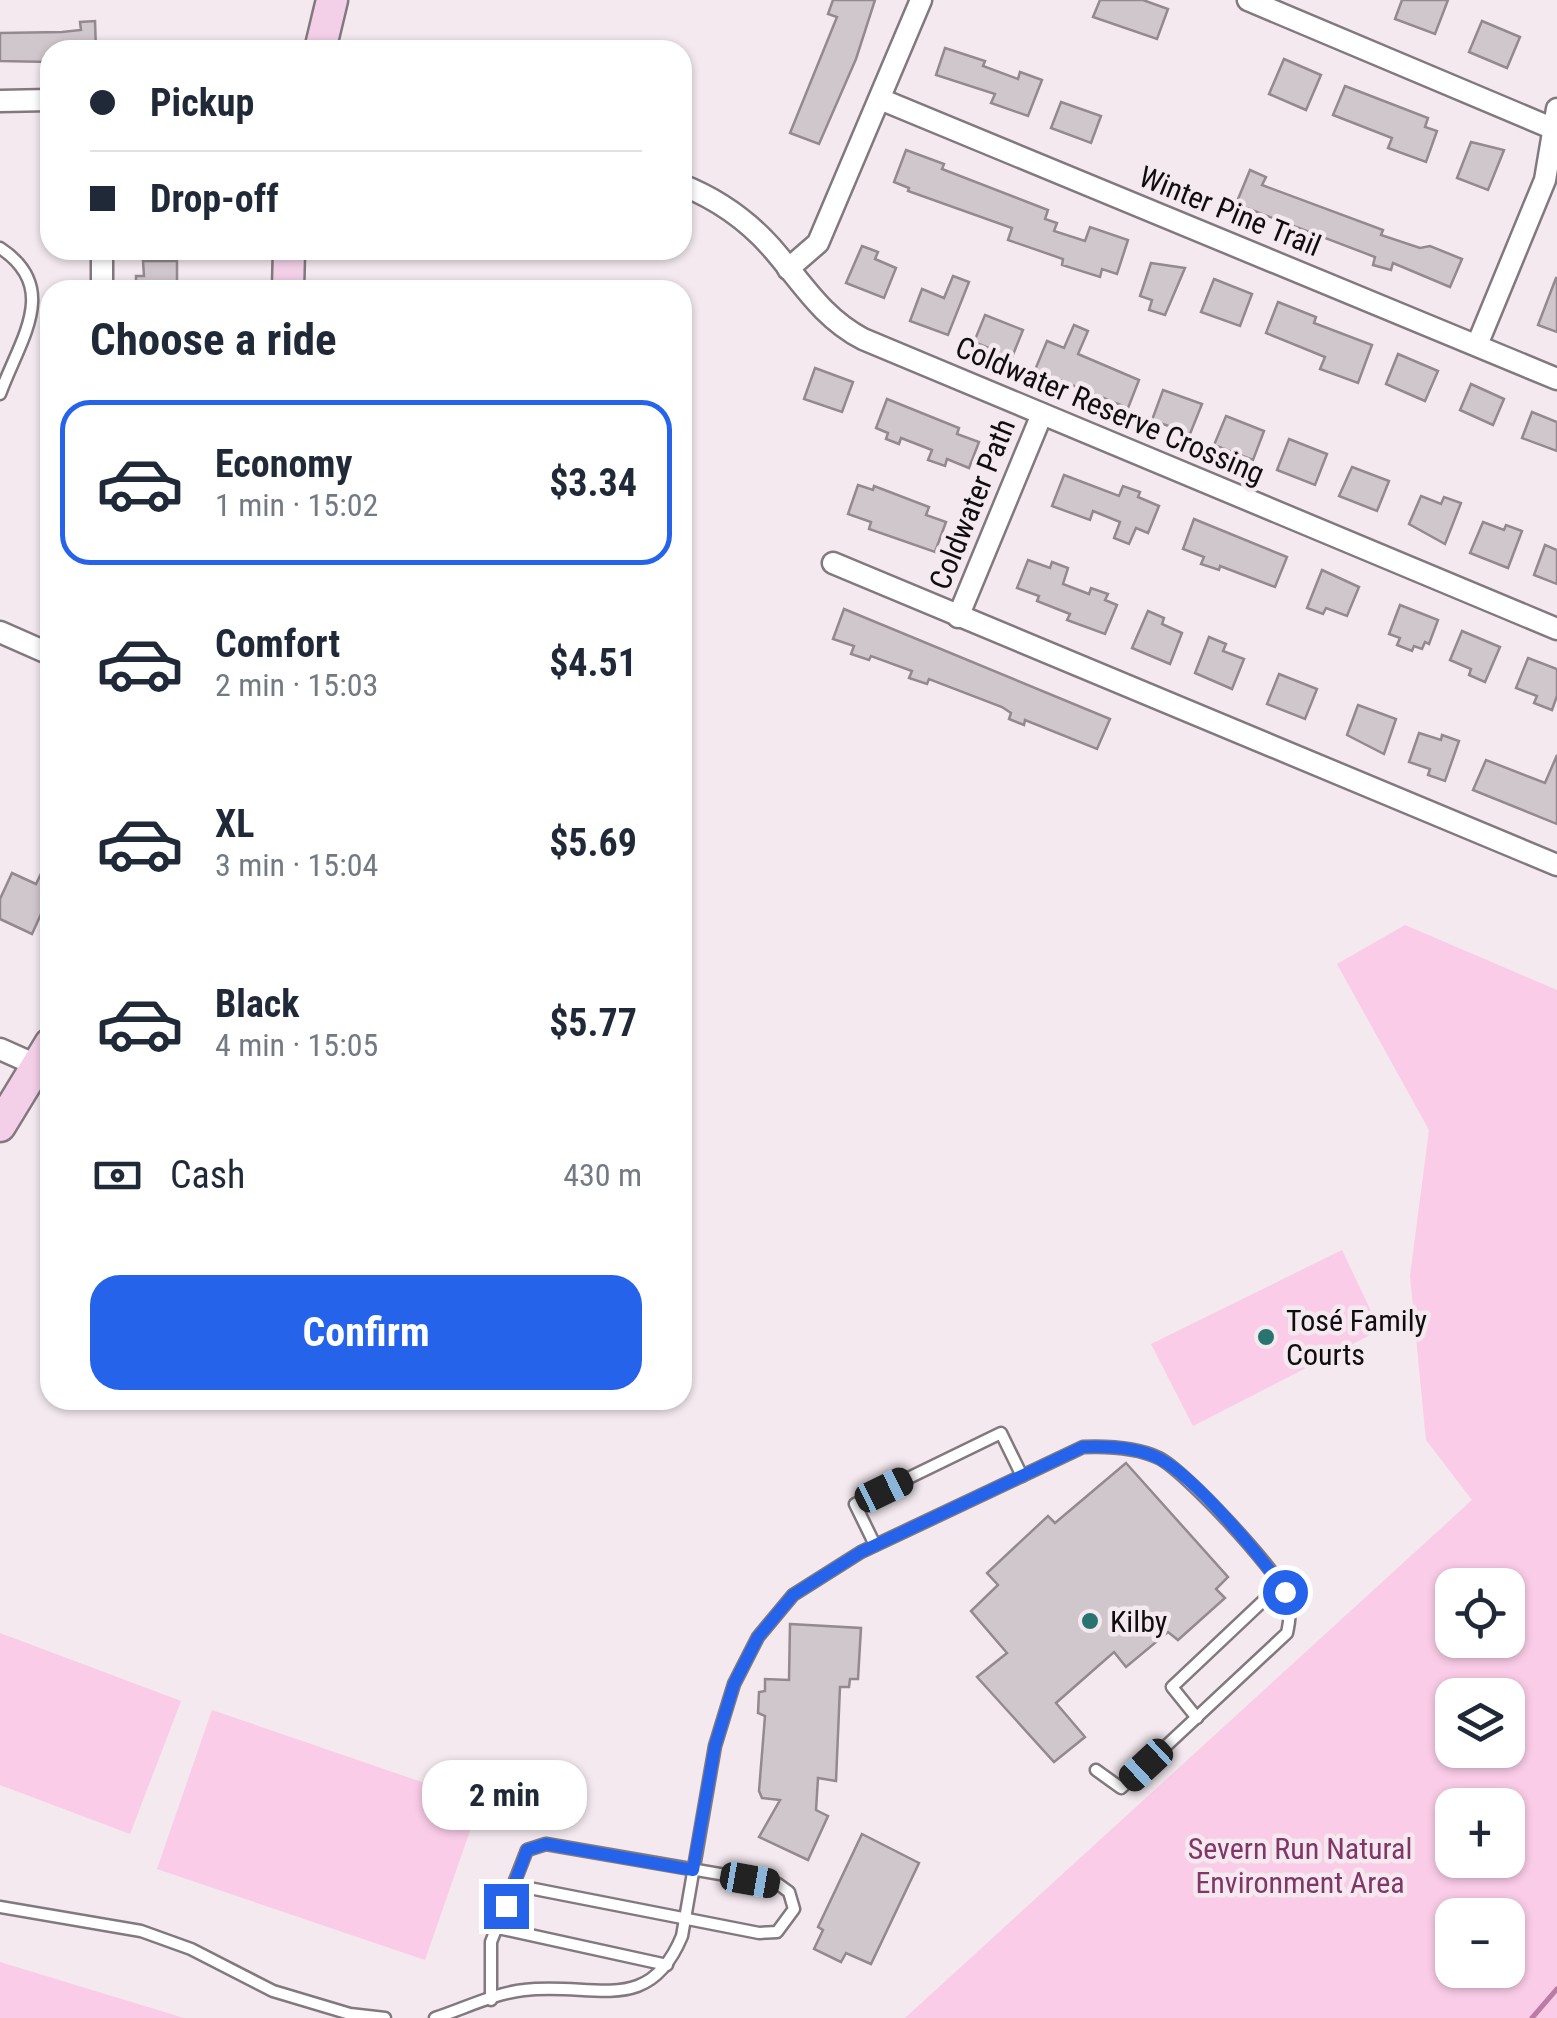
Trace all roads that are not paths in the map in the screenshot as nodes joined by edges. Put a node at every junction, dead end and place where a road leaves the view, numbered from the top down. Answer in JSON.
{"nodes":[{"id":1,"x":332,"y":0,"type":"edge"},
{"id":2,"x":921,"y":0,"type":"edge"},
{"id":3,"x":1248,"y":0,"type":"edge"},
{"id":4,"x":322,"y":40,"type":"edge"},
{"id":5,"x":880,"y":99,"type":"junction"},
{"id":6,"x":0,"y":100,"type":"edge"},
{"id":7,"x":40,"y":100,"type":"edge"},
{"id":8,"x":1556,"y":119,"type":"edge"},
{"id":9,"x":692,"y":191,"type":"edge"},
{"id":10,"x":0,"y":248,"type":"edge"},
{"id":11,"x":788,"y":269,"type":"junction"},
{"id":12,"x":1476,"y":345,"type":"junction"},
{"id":13,"x":1557,"y":379,"type":"edge"},
{"id":14,"x":0,"y":394,"type":"edge"},
{"id":15,"x":1042,"y":414,"type":"junction"},
{"id":16,"x":833,"y":563,"type":"dead end"},
{"id":17,"x":958,"y":616,"type":"junction"},
{"id":18,"x":1557,"y":629,"type":"edge"},
{"id":19,"x":0,"y":632,"type":"edge"},
{"id":20,"x":40,"y":650,"type":"edge"},
{"id":21,"x":1557,"y":865,"type":"edge"},
{"id":22,"x":0,"y":1049,"type":"edge"},
{"id":23,"x":40,"y":1054,"type":"edge"},
{"id":24,"x":40,"y":1059,"type":"edge"},
{"id":25,"x":0,"y":1126,"type":"edge"},
{"id":26,"x":1022,"y":1476,"type":"junction"},
{"id":27,"x":875,"y":1545,"type":"junction"},
{"id":28,"x":1280,"y":1585,"type":"junction"},
{"id":29,"x":1197,"y":1718,"type":"junction"},
{"id":30,"x":1096,"y":1770,"type":"dead end"},
{"id":31,"x":693,"y":1870,"type":"junction"},
{"id":32,"x":514,"y":1885,"type":"junction"},
{"id":33,"x":0,"y":1907,"type":"edge"},
{"id":34,"x":684,"y":1919,"type":"junction"},
{"id":35,"x":498,"y":1928,"type":"junction"},
{"id":36,"x":668,"y":1965,"type":"junction"},
{"id":37,"x":492,"y":2000,"type":"junction"},
{"id":38,"x":384,"y":2018,"type":"edge"},
{"id":39,"x":435,"y":2018,"type":"edge"}],
"edges":[{"from":1,"to":4,"type":"street"},
{"from":2,"to":5,"type":"street"},
{"from":3,"to":8,"type":"street"},
{"from":5,"to":11,"type":"street"},
{"from":5,"to":12,"type":"street","name":"Winter Pine Trail"},
{"from":6,"to":7,"type":"street"},
{"from":8,"to":12,"type":"street"},
{"from":9,"to":11,"type":"street","name":"Coldwater Reserve Crossing"},
{"from":10,"to":14,"type":"lane"},
{"from":11,"to":15,"type":"street","name":"Coldwater Reserve Crossing"},
{"from":12,"to":13,"type":"street","name":"Winter Pine Trail"},
{"from":15,"to":17,"type":"street","name":"Coldwater Path"},
{"from":15,"to":18,"type":"street","name":"Coldwater Reserve Crossing"},
{"from":16,"to":17,"type":"street"},
{"from":17,"to":21,"type":"street"},
{"from":19,"to":20,"type":"street"},
{"from":22,"to":23,"type":"street"},
{"from":24,"to":25,"type":"street"},
{"from":26,"to":27,"type":"lane"},
{"from":26,"to":27,"type":"lane"},
{"from":26,"to":28,"type":"lane"},
{"from":27,"to":31,"type":"lane"},
{"from":28,"to":29,"type":"lane"},
{"from":28,"to":29,"type":"lane"},
{"from":29,"to":30,"type":"lane"},
{"from":31,"to":32,"type":"lane"},
{"from":31,"to":34,"type":"lane"},
{"from":31,"to":34,"type":"lane"},
{"from":32,"to":34,"type":"lane"},
{"from":32,"to":35,"type":"lane"},
{"from":33,"to":38,"type":"lane"},
{"from":34,"to":36,"type":"lane"},
{"from":35,"to":36,"type":"lane"},
{"from":35,"to":37,"type":"lane"},
{"from":36,"to":37,"type":"lane"},
{"from":37,"to":39,"type":"lane"}]}
